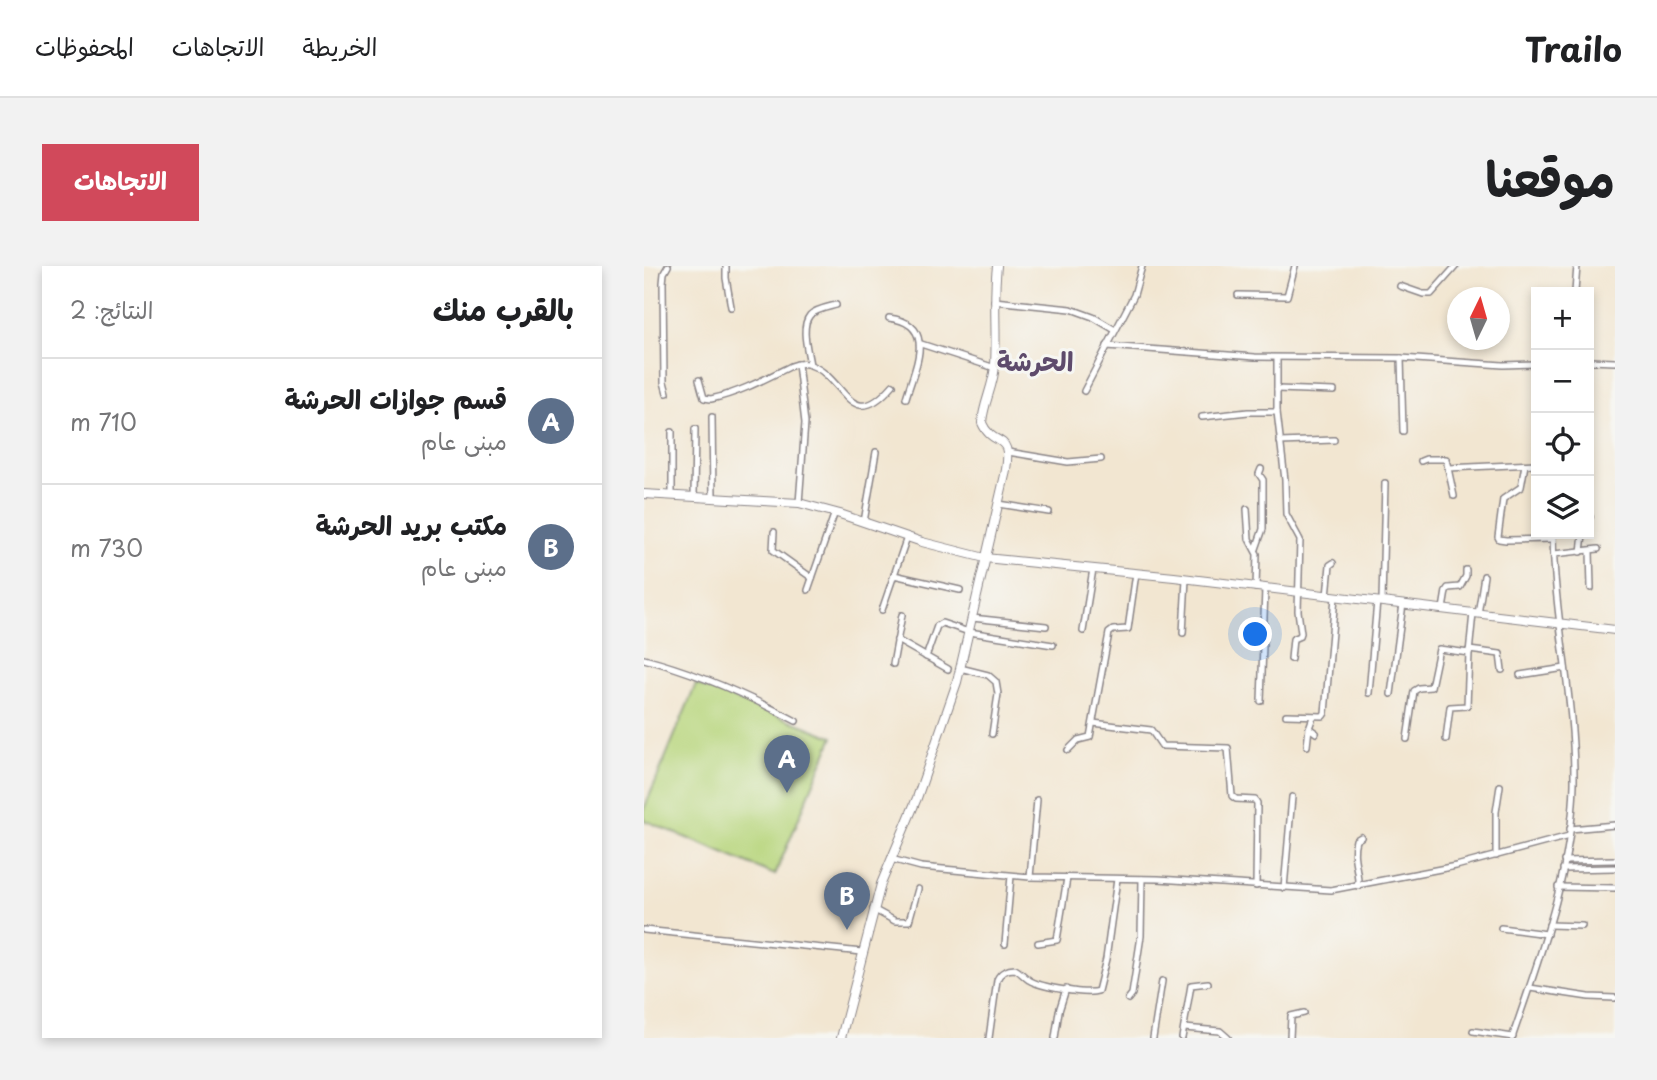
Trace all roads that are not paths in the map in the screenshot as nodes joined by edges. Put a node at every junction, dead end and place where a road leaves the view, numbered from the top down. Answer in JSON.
{"nodes":[{"id":1,"x":668,"y":266,"type":"edge"},
{"id":2,"x":726,"y":266,"type":"edge"},
{"id":3,"x":997,"y":266,"type":"edge"},
{"id":4,"x":1142,"y":266,"type":"edge"},
{"id":5,"x":1295,"y":266,"type":"edge"},
{"id":6,"x":1456,"y":266,"type":"edge"},
{"id":7,"x":1579,"y":266,"type":"edge"},
{"id":8,"x":1400,"y":286,"type":"dead end"},
{"id":9,"x":1576,"y":287,"type":"edge"},
{"id":10,"x":1238,"y":295,"type":"dead end"},
{"id":11,"x":994,"y":301,"type":"junction"},
{"id":12,"x":836,"y":305,"type":"dead end"},
{"id":13,"x":731,"y":307,"type":"dead end"},
{"id":14,"x":889,"y":318,"type":"dead end"},
{"id":15,"x":1115,"y":330,"type":"junction"},
{"id":16,"x":921,"y":344,"type":"junction"},
{"id":17,"x":1107,"y":346,"type":"junction"},
{"id":18,"x":1278,"y":358,"type":"junction"},
{"id":19,"x":1401,"y":358,"type":"junction"},
{"id":20,"x":1594,"y":361,"type":"edge"},
{"id":21,"x":1615,"y":362,"type":"edge"},
{"id":22,"x":798,"y":364,"type":"junction"},
{"id":23,"x":1531,"y":364,"type":"edge"},
{"id":24,"x":810,"y":365,"type":"junction"},
{"id":25,"x":995,"y":368,"type":"junction"},
{"id":26,"x":699,"y":380,"type":"dead end"},
{"id":27,"x":893,"y":384,"type":"dead end"},
{"id":28,"x":1277,"y":389,"type":"junction"},
{"id":29,"x":1084,"y":391,"type":"dead end"},
{"id":30,"x":1334,"y":391,"type":"dead end"},
{"id":31,"x":667,"y":393,"type":"dead end"},
{"id":32,"x":906,"y":398,"type":"dead end"},
{"id":33,"x":1277,"y":412,"type":"junction"},
{"id":34,"x":712,"y":417,"type":"dead end"},
{"id":35,"x":1202,"y":417,"type":"dead end"},
{"id":36,"x":695,"y":429,"type":"dead end"},
{"id":37,"x":1403,"y":431,"type":"dead end"},
{"id":38,"x":672,"y":432,"type":"dead end"},
{"id":39,"x":1334,"y":440,"type":"dead end"},
{"id":40,"x":1280,"y":442,"type":"junction"},
{"id":41,"x":876,"y":452,"type":"dead end"},
{"id":42,"x":1008,"y":452,"type":"junction"},
{"id":43,"x":1101,"y":459,"type":"dead end"},
{"id":44,"x":1421,"y":461,"type":"dead end"},
{"id":45,"x":1531,"y":464,"type":"edge"},
{"id":46,"x":1525,"y":465,"type":"junction"},
{"id":47,"x":1448,"y":468,"type":"junction"},
{"id":48,"x":1261,"y":469,"type":"dead end"},
{"id":49,"x":1385,"y":483,"type":"dead end"},
{"id":50,"x":644,"y":494,"type":"edge"},
{"id":51,"x":672,"y":496,"type":"junction"},
{"id":52,"x":1454,"y":496,"type":"dead end"},
{"id":53,"x":694,"y":497,"type":"junction"},
{"id":54,"x":713,"y":497,"type":"junction"},
{"id":55,"x":799,"y":503,"type":"junction"},
{"id":56,"x":999,"y":504,"type":"junction"},
{"id":57,"x":1247,"y":509,"type":"dead end"},
{"id":58,"x":835,"y":512,"type":"junction"},
{"id":59,"x":1049,"y":512,"type":"dead end"},
{"id":60,"x":864,"y":522,"type":"junction"},
{"id":61,"x":774,"y":532,"type":"dead end"},
{"id":62,"x":907,"y":537,"type":"junction"},
{"id":63,"x":1531,"y":538,"type":"edge"},
{"id":64,"x":1553,"y":539,"type":"edge"},
{"id":65,"x":1582,"y":539,"type":"edge"},
{"id":66,"x":1256,"y":549,"type":"junction"},
{"id":67,"x":1598,"y":549,"type":"dead end"},
{"id":68,"x":1590,"y":551,"type":"junction"},
{"id":69,"x":1581,"y":552,"type":"junction"},
{"id":70,"x":1554,"y":554,"type":"junction"},
{"id":71,"x":985,"y":558,"type":"junction"},
{"id":72,"x":1333,"y":563,"type":"dead end"},
{"id":73,"x":1093,"y":569,"type":"junction"},
{"id":74,"x":1466,"y":570,"type":"dead end"},
{"id":75,"x":1136,"y":573,"type":"junction"},
{"id":76,"x":894,"y":575,"type":"junction"},
{"id":77,"x":1484,"y":576,"type":"dead end"},
{"id":78,"x":812,"y":578,"type":"junction"},
{"id":79,"x":1186,"y":579,"type":"junction"},
{"id":80,"x":1591,"y":588,"type":"dead end"},
{"id":81,"x":1260,"y":589,"type":"junction"},
{"id":82,"x":808,"y":590,"type":"dead end"},
{"id":83,"x":960,"y":590,"type":"dead end"},
{"id":84,"x":1298,"y":593,"type":"junction"},
{"id":85,"x":1331,"y":596,"type":"junction"},
{"id":86,"x":1380,"y":601,"type":"junction"},
{"id":87,"x":1403,"y":604,"type":"junction"},
{"id":88,"x":1443,"y":609,"type":"junction"},
{"id":89,"x":882,"y":610,"type":"dead end"},
{"id":90,"x":1475,"y":613,"type":"junction"},
{"id":91,"x":902,"y":615,"type":"dead end"},
{"id":92,"x":972,"y":618,"type":"junction"},
{"id":93,"x":1560,"y":623,"type":"junction"},
{"id":94,"x":1046,"y":626,"type":"dead end"},
{"id":95,"x":1615,"y":630,"type":"edge"},
{"id":96,"x":1083,"y":631,"type":"dead end"},
{"id":97,"x":969,"y":632,"type":"junction"},
{"id":98,"x":1183,"y":633,"type":"dead end"},
{"id":99,"x":897,"y":640,"type":"junction"},
{"id":100,"x":1053,"y":645,"type":"dead end"},
{"id":101,"x":1469,"y":652,"type":"junction"},
{"id":102,"x":926,"y":657,"type":"junction"},
{"id":103,"x":644,"y":659,"type":"edge"},
{"id":104,"x":1291,"y":659,"type":"dead end"},
{"id":105,"x":892,"y":664,"type":"dead end"},
{"id":106,"x":948,"y":668,"type":"dead end"},
{"id":107,"x":960,"y":668,"type":"junction"},
{"id":108,"x":1565,"y":668,"type":"junction"},
{"id":109,"x":1502,"y":670,"type":"dead end"},
{"id":110,"x":1520,"y":675,"type":"dead end"},
{"id":111,"x":1369,"y":693,"type":"dead end"},
{"id":112,"x":1391,"y":694,"type":"dead end"},
{"id":113,"x":1261,"y":701,"type":"dead end"},
{"id":114,"x":1286,"y":715,"type":"dead end"},
{"id":115,"x":1312,"y":717,"type":"junction"},
{"id":116,"x":796,"y":721,"type":"dead end"},
{"id":117,"x":1093,"y":723,"type":"junction"},
{"id":118,"x":1308,"y":728,"type":"junction"},
{"id":119,"x":1316,"y":733,"type":"dead end"},
{"id":120,"x":992,"y":734,"type":"dead end"},
{"id":121,"x":1407,"y":739,"type":"dead end"},
{"id":122,"x":1446,"y":740,"type":"dead end"},
{"id":123,"x":1307,"y":746,"type":"dead end"},
{"id":124,"x":1068,"y":750,"type":"dead end"},
{"id":125,"x":1500,"y":786,"type":"dead end"},
{"id":126,"x":1292,"y":797,"type":"dead end"},
{"id":127,"x":1037,"y":800,"type":"dead end"},
{"id":128,"x":1615,"y":825,"type":"edge"},
{"id":129,"x":1569,"y":833,"type":"junction"},
{"id":130,"x":1362,"y":837,"type":"dead end"},
{"id":131,"x":1496,"y":856,"type":"junction"},
{"id":132,"x":890,"y":859,"type":"junction"},
{"id":133,"x":1615,"y":860,"type":"edge"},
{"id":134,"x":1564,"y":861,"type":"junction"},
{"id":135,"x":1615,"y":868,"type":"edge"},
{"id":136,"x":1563,"y":869,"type":"junction"},
{"id":137,"x":1011,"y":876,"type":"junction"},
{"id":138,"x":1030,"y":877,"type":"junction"},
{"id":139,"x":1067,"y":878,"type":"junction"},
{"id":140,"x":1117,"y":879,"type":"junction"},
{"id":141,"x":1142,"y":879,"type":"junction"},
{"id":142,"x":1256,"y":886,"type":"junction"},
{"id":143,"x":1358,"y":886,"type":"junction"},
{"id":144,"x":1558,"y":887,"type":"junction"},
{"id":145,"x":1284,"y":888,"type":"junction"},
{"id":146,"x":1615,"y":888,"type":"edge"},
{"id":147,"x":918,"y":889,"type":"dead end"},
{"id":148,"x":873,"y":909,"type":"junction"},
{"id":149,"x":1549,"y":925,"type":"junction"},
{"id":150,"x":1582,"y":926,"type":"dead end"},
{"id":151,"x":1501,"y":928,"type":"dead end"},
{"id":152,"x":644,"y":930,"type":"edge"},
{"id":153,"x":1547,"y":934,"type":"junction"},
{"id":154,"x":1038,"y":943,"type":"dead end"},
{"id":155,"x":1005,"y":944,"type":"dead end"},
{"id":156,"x":862,"y":952,"type":"junction"},
{"id":157,"x":1162,"y":981,"type":"dead end"},
{"id":158,"x":1208,"y":983,"type":"dead end"},
{"id":159,"x":1531,"y":988,"type":"junction"},
{"id":160,"x":1066,"y":989,"type":"junction"},
{"id":161,"x":1615,"y":998,"type":"edge"},
{"id":162,"x":1128,"y":999,"type":"dead end"},
{"id":163,"x":1304,"y":1013,"type":"dead end"},
{"id":164,"x":1184,"y":1028,"type":"junction"},
{"id":165,"x":1473,"y":1031,"type":"dead end"},
{"id":166,"x":841,"y":1038,"type":"edge"},
{"id":167,"x":989,"y":1038,"type":"edge"},
{"id":168,"x":1055,"y":1038,"type":"edge"},
{"id":169,"x":1153,"y":1038,"type":"edge"},
{"id":170,"x":1182,"y":1038,"type":"edge"},
{"id":171,"x":1228,"y":1038,"type":"edge"},
{"id":172,"x":1290,"y":1038,"type":"edge"},
{"id":173,"x":1512,"y":1038,"type":"edge"}],
"edges":[{"from":1,"to":31,"type":"street"},
{"from":2,"to":13,"type":"street"},
{"from":3,"to":11,"type":"street"},
{"from":4,"to":15,"type":"street"},
{"from":5,"to":10,"type":"street"},
{"from":6,"to":8,"type":"street"},
{"from":7,"to":9,"type":"street"},
{"from":11,"to":15,"type":"street"},
{"from":11,"to":25,"type":"street"},
{"from":12,"to":24,"type":"street"},
{"from":14,"to":16,"type":"street"},
{"from":15,"to":17,"type":"street"},
{"from":16,"to":25,"type":"street"},
{"from":16,"to":32,"type":"street"},
{"from":17,"to":18,"type":"street"},
{"from":17,"to":29,"type":"street"},
{"from":18,"to":19,"type":"street"},
{"from":18,"to":28,"type":"street"},
{"from":19,"to":23,"type":"street"},
{"from":19,"to":37,"type":"street"},
{"from":20,"to":21,"type":"street"},
{"from":22,"to":24,"type":"street"},
{"from":22,"to":26,"type":"street"},
{"from":22,"to":55,"type":"street"},
{"from":24,"to":27,"type":"street"},
{"from":25,"to":42,"type":"street"},
{"from":28,"to":30,"type":"street"},
{"from":28,"to":33,"type":"street"},
{"from":33,"to":35,"type":"street"},
{"from":33,"to":40,"type":"street"},
{"from":34,"to":54,"type":"street"},
{"from":36,"to":53,"type":"street"},
{"from":38,"to":51,"type":"street"},
{"from":39,"to":40,"type":"street"},
{"from":40,"to":84,"type":"street"},
{"from":41,"to":60,"type":"street"},
{"from":42,"to":43,"type":"street"},
{"from":42,"to":56,"type":"street"},
{"from":44,"to":47,"type":"street"},
{"from":45,"to":46,"type":"street"},
{"from":46,"to":47,"type":"street"},
{"from":46,"to":63,"type":"street"},
{"from":47,"to":52,"type":"street"},
{"from":48,"to":66,"type":"street"},
{"from":49,"to":86,"type":"street"},
{"from":50,"to":51,"type":"street"},
{"from":51,"to":53,"type":"street"},
{"from":53,"to":54,"type":"street"},
{"from":54,"to":55,"type":"street"},
{"from":55,"to":58,"type":"street"},
{"from":56,"to":59,"type":"street"},
{"from":56,"to":71,"type":"street"},
{"from":57,"to":66,"type":"street"},
{"from":58,"to":60,"type":"street"},
{"from":58,"to":78,"type":"street"},
{"from":60,"to":62,"type":"street"},
{"from":61,"to":78,"type":"street"},
{"from":62,"to":71,"type":"street"},
{"from":62,"to":76,"type":"street"},
{"from":64,"to":70,"type":"street"},
{"from":65,"to":69,"type":"street"},
{"from":66,"to":81,"type":"street"},
{"from":67,"to":68,"type":"street"},
{"from":68,"to":69,"type":"street"},
{"from":68,"to":80,"type":"street"},
{"from":69,"to":70,"type":"street"},
{"from":70,"to":93,"type":"street"},
{"from":71,"to":73,"type":"street"},
{"from":71,"to":92,"type":"street"},
{"from":72,"to":85,"type":"street"},
{"from":73,"to":75,"type":"street"},
{"from":73,"to":96,"type":"street"},
{"from":74,"to":88,"type":"street"},
{"from":75,"to":79,"type":"street"},
{"from":75,"to":117,"type":"street"},
{"from":76,"to":83,"type":"street"},
{"from":76,"to":89,"type":"street"},
{"from":77,"to":90,"type":"street"},
{"from":78,"to":82,"type":"street"},
{"from":79,"to":81,"type":"street"},
{"from":79,"to":98,"type":"street"},
{"from":81,"to":84,"type":"street"},
{"from":81,"to":113,"type":"street"},
{"from":84,"to":85,"type":"street"},
{"from":84,"to":104,"type":"street"},
{"from":85,"to":86,"type":"street"},
{"from":85,"to":115,"type":"street"},
{"from":86,"to":87,"type":"street"},
{"from":86,"to":111,"type":"street"},
{"from":87,"to":88,"type":"street"},
{"from":87,"to":112,"type":"street"},
{"from":88,"to":90,"type":"street"},
{"from":90,"to":93,"type":"street"},
{"from":90,"to":101,"type":"street"},
{"from":91,"to":99,"type":"street"},
{"from":92,"to":94,"type":"street"},
{"from":92,"to":97,"type":"street"},
{"from":93,"to":95,"type":"street"},
{"from":93,"to":108,"type":"street"},
{"from":97,"to":100,"type":"street"},
{"from":97,"to":102,"type":"street"},
{"from":97,"to":107,"type":"street"},
{"from":99,"to":102,"type":"street"},
{"from":99,"to":105,"type":"street"},
{"from":101,"to":109,"type":"street"},
{"from":101,"to":121,"type":"street"},
{"from":101,"to":122,"type":"street"},
{"from":102,"to":106,"type":"street"},
{"from":103,"to":116,"type":"street"},
{"from":107,"to":120,"type":"street"},
{"from":107,"to":132,"type":"street"},
{"from":108,"to":110,"type":"street"},
{"from":108,"to":129,"type":"street"},
{"from":114,"to":115,"type":"street"},
{"from":115,"to":118,"type":"street"},
{"from":117,"to":124,"type":"street"},
{"from":117,"to":142,"type":"street"},
{"from":118,"to":119,"type":"street"},
{"from":118,"to":123,"type":"street"},
{"from":125,"to":131,"type":"street"},
{"from":126,"to":145,"type":"street"},
{"from":127,"to":138,"type":"street"},
{"from":128,"to":129,"type":"street"},
{"from":129,"to":131,"type":"street"},
{"from":129,"to":134,"type":"street"},
{"from":130,"to":143,"type":"street"},
{"from":131,"to":143,"type":"street"},
{"from":132,"to":137,"type":"street"},
{"from":132,"to":148,"type":"street"},
{"from":133,"to":134,"type":"street"},
{"from":134,"to":136,"type":"street"},
{"from":135,"to":136,"type":"street"},
{"from":136,"to":144,"type":"street"},
{"from":137,"to":138,"type":"street"},
{"from":137,"to":155,"type":"street"},
{"from":138,"to":139,"type":"street"},
{"from":139,"to":140,"type":"street"},
{"from":139,"to":154,"type":"street"},
{"from":140,"to":141,"type":"street"},
{"from":140,"to":160,"type":"street"},
{"from":141,"to":142,"type":"street"},
{"from":141,"to":162,"type":"street"},
{"from":142,"to":145,"type":"street"},
{"from":143,"to":145,"type":"street"},
{"from":144,"to":146,"type":"street"},
{"from":144,"to":149,"type":"street"},
{"from":147,"to":148,"type":"street"},
{"from":148,"to":156,"type":"street"},
{"from":149,"to":150,"type":"street"},
{"from":149,"to":153,"type":"street"},
{"from":151,"to":153,"type":"street"},
{"from":152,"to":156,"type":"street"},
{"from":153,"to":159,"type":"street"},
{"from":156,"to":166,"type":"street"},
{"from":157,"to":169,"type":"street"},
{"from":158,"to":164,"type":"street"},
{"from":159,"to":161,"type":"street"},
{"from":159,"to":173,"type":"street"},
{"from":160,"to":167,"type":"street"},
{"from":160,"to":168,"type":"street"},
{"from":163,"to":172,"type":"street"},
{"from":164,"to":170,"type":"street"},
{"from":164,"to":171,"type":"street"},
{"from":165,"to":173,"type":"street"}]}
